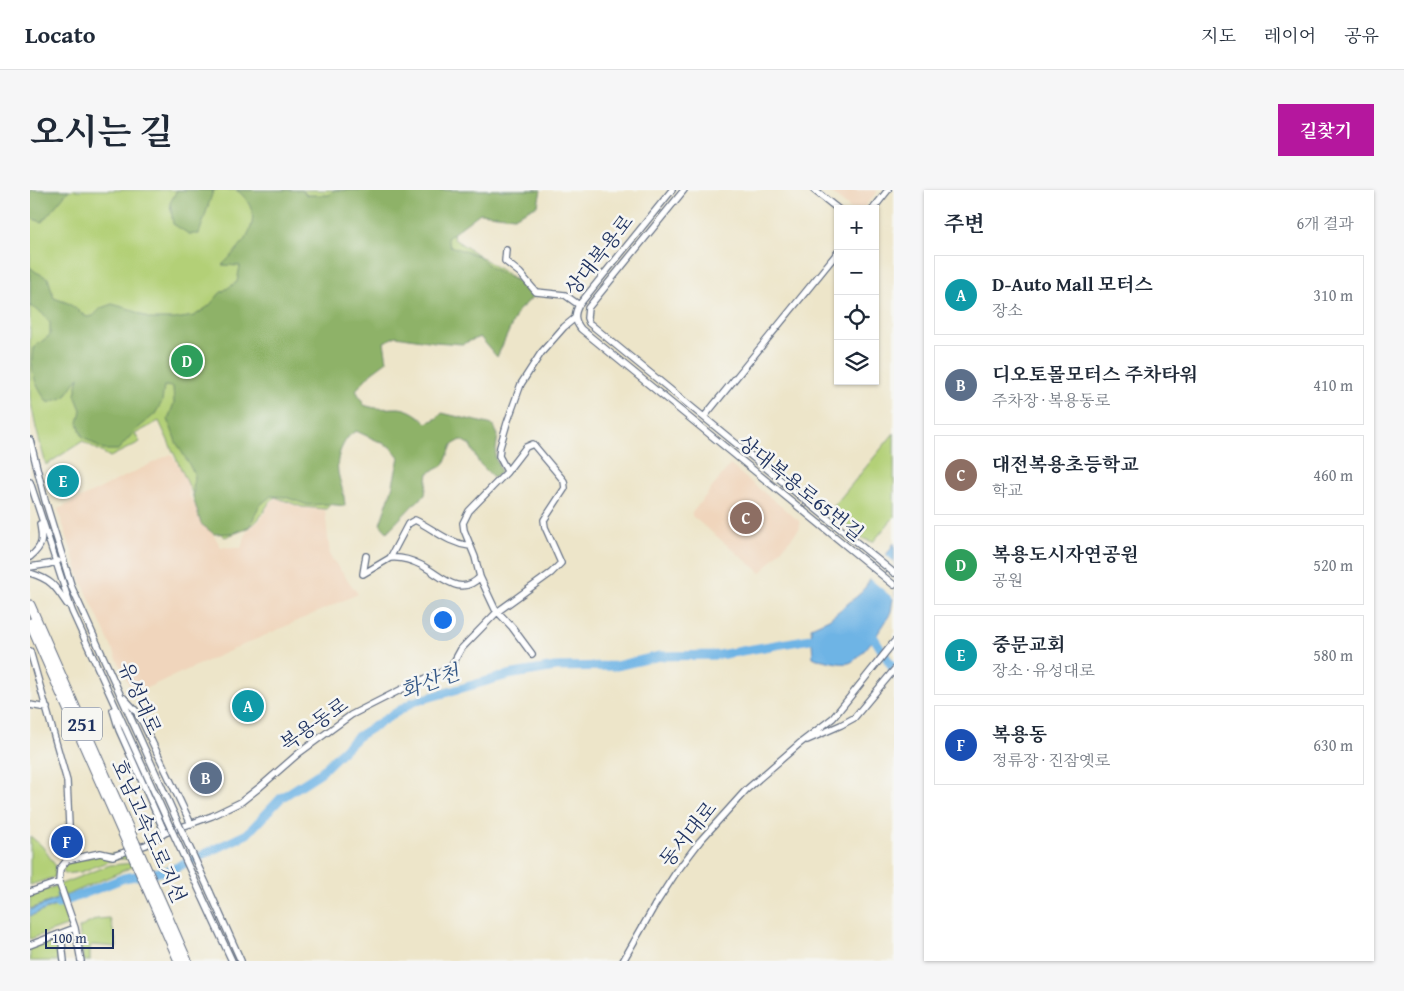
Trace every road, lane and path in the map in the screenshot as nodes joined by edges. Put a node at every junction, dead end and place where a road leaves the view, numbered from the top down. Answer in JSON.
{"nodes":[{"id":1,"x":672,"y":190,"type":"edge"},
{"id":2,"x":684,"y":190,"type":"edge"},
{"id":3,"x":814,"y":190,"type":"edge"},
{"id":4,"x":888,"y":190,"type":"edge"},
{"id":5,"x":876,"y":205,"type":"edge"},
{"id":6,"x":834,"y":206,"type":"edge"},
{"id":7,"x":506,"y":250,"type":"dead end"},
{"id":8,"x":834,"y":257,"type":"edge"},
{"id":9,"x":579,"y":305,"type":"junction"},
{"id":10,"x":575,"y":318,"type":"junction"},
{"id":11,"x":694,"y":409,"type":"joint"},
{"id":12,"x":688,"y":416,"type":"joint"},
{"id":13,"x":704,"y":417,"type":"junction"},
{"id":14,"x":30,"y":440,"type":"edge"},
{"id":15,"x":506,"y":473,"type":"junction"},
{"id":16,"x":30,"y":482,"type":"edge"},
{"id":17,"x":38,"y":507,"type":"junction"},
{"id":18,"x":470,"y":546,"type":"junction"},
{"id":19,"x":366,"y":556,"type":"dead end"},
{"id":20,"x":30,"y":557,"type":"edge"},
{"id":21,"x":390,"y":558,"type":"junction"},
{"id":22,"x":62,"y":559,"type":"junction"},
{"id":23,"x":55,"y":562,"type":"junction"},
{"id":24,"x":30,"y":567,"type":"edge"},
{"id":25,"x":30,"y":573,"type":"edge"},
{"id":26,"x":894,"y":573,"type":"edge"},
{"id":27,"x":480,"y":577,"type":"junction"},
{"id":28,"x":894,"y":585,"type":"edge"},
{"id":29,"x":30,"y":605,"type":"edge"},
{"id":30,"x":72,"y":612,"type":"junction"},
{"id":31,"x":497,"y":612,"type":"junction"},
{"id":32,"x":30,"y":623,"type":"edge"},
{"id":33,"x":894,"y":642,"type":"edge"},
{"id":34,"x":30,"y":651,"type":"edge"},
{"id":35,"x":532,"y":654,"type":"dead end"},
{"id":36,"x":894,"y":670,"type":"edge"},
{"id":37,"x":107,"y":689,"type":"junction"},
{"id":38,"x":120,"y":694,"type":"junction"},
{"id":39,"x":30,"y":705,"type":"edge"},
{"id":40,"x":47,"y":708,"type":"junction"},
{"id":41,"x":799,"y":744,"type":"junction"},
{"id":42,"x":191,"y":824,"type":"junction"},
{"id":43,"x":165,"y":833,"type":"junction"},
{"id":44,"x":131,"y":844,"type":"junction"},
{"id":45,"x":66,"y":860,"type":"junction"},
{"id":46,"x":59,"y":884,"type":"junction"},
{"id":47,"x":30,"y":892,"type":"edge"},
{"id":48,"x":162,"y":914,"type":"junction"},
{"id":49,"x":74,"y":925,"type":"junction"},
{"id":50,"x":61,"y":934,"type":"junction"},
{"id":51,"x":30,"y":945,"type":"edge"},
{"id":52,"x":64,"y":961,"type":"edge"},
{"id":53,"x":81,"y":961,"type":"edge"},
{"id":54,"x":179,"y":961,"type":"edge"},
{"id":55,"x":187,"y":961,"type":"edge"},
{"id":56,"x":232,"y":961,"type":"edge"},
{"id":57,"x":241,"y":961,"type":"edge"},
{"id":58,"x":623,"y":961,"type":"edge"}],
"edges":[{"from":1,"to":9,"type":"street","name":"상대복용로"},
{"from":2,"to":11,"type":"street","name":"상대복용로"},
{"from":3,"to":6,"type":"street"},
{"from":4,"to":5,"type":"street"},
{"from":7,"to":9,"type":"street"},
{"from":8,"to":13,"type":"street"},
{"from":9,"to":10,"type":"street","name":"상대복용로"},
{"from":10,"to":12,"type":"street","name":"상대복용로"},
{"from":10,"to":15,"type":"street"},
{"from":11,"to":13,"type":"street","name":"상대복용로65번길"},
{"from":12,"to":28,"type":"street","name":"상대복용로65번길"},
{"from":13,"to":26,"type":"street","name":"상대복용로65번길"},
{"from":14,"to":22,"type":"street","name":"유성대로"},
{"from":15,"to":18,"type":"street"},
{"from":15,"to":31,"type":"street","name":"복용동로"},
{"from":16,"to":17,"type":"street","name":"유성대로"},
{"from":17,"to":20,"type":"street"},
{"from":17,"to":23,"type":"street","name":"유성대로"},
{"from":18,"to":21,"type":"street"},
{"from":18,"to":27,"type":"street"},
{"from":19,"to":21,"type":"street"},
{"from":21,"to":27,"type":"street"},
{"from":22,"to":23,"type":"street"},
{"from":22,"to":38,"type":"street","name":"유성대로"},
{"from":23,"to":24,"type":"street"},
{"from":23,"to":30,"type":"street","name":"유성대로"},
{"from":25,"to":30,"type":"street"},
{"from":27,"to":31,"type":"street"},
{"from":29,"to":44,"type":"highway","name":"호남고속도로지선","number":"251"},
{"from":30,"to":37,"type":"street","name":"유성대로"},
{"from":31,"to":35,"type":"street"},
{"from":31,"to":42,"type":"street","name":"복용동로"},
{"from":32,"to":44,"type":"highway","name":"호남고속도로지선","number":"251"},
{"from":33,"to":41,"type":"street","name":"동서대로"},
{"from":34,"to":40,"type":"street"},
{"from":36,"to":41,"type":"street","name":"동서대로"},
{"from":37,"to":43,"type":"street"},
{"from":37,"to":56,"type":"street","name":"유성대로","bridge":true},
{"from":38,"to":42,"type":"street"},
{"from":38,"to":57,"type":"street","name":"유성대로","bridge":true},
{"from":39,"to":40,"type":"street"},
{"from":40,"to":45,"type":"street"},
{"from":41,"to":58,"type":"street","name":"동서대로"},
{"from":42,"to":43,"type":"street","name":"복용동로"},
{"from":43,"to":45,"type":"street","name":"복용동로"},
{"from":44,"to":48,"type":"highway","name":"호남고속도로지선","number":"251","bridge":true},
{"from":45,"to":46,"type":"street"},
{"from":46,"to":47,"type":"street"},
{"from":46,"to":49,"type":"street"},
{"from":48,"to":54,"type":"highway","name":"호남고속도로지선","number":"251"},
{"from":48,"to":55,"type":"highway","name":"호남고속도로지선","number":"251"},
{"from":49,"to":50,"type":"street"},
{"from":49,"to":53,"type":"street"},
{"from":50,"to":51,"type":"street"},
{"from":50,"to":52,"type":"street"}]}
